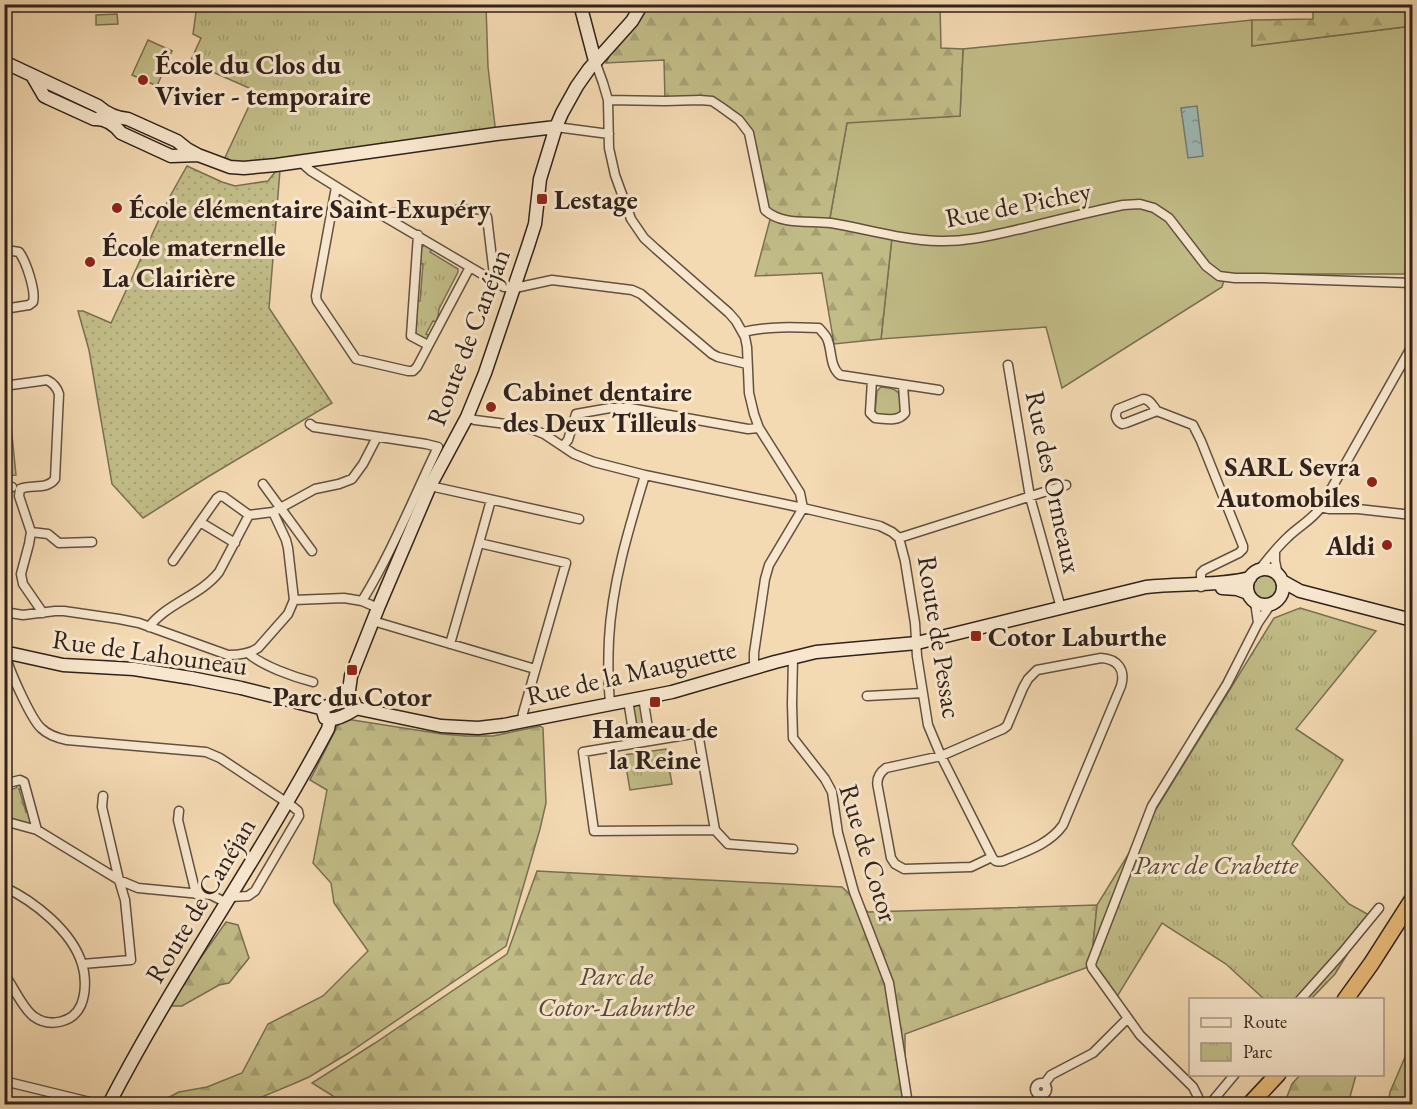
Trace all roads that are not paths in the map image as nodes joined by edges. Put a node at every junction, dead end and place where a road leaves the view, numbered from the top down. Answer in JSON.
{"nodes":[{"id":1,"x":580,"y":4,"type":"edge"},
{"id":2,"x":642,"y":4,"type":"edge"},
{"id":3,"x":595,"y":61,"type":"junction"},
{"id":4,"x":4,"y":62,"type":"edge"},
{"id":5,"x":608,"y":100,"type":"junction"},
{"id":6,"x":556,"y":127,"type":"junction"},
{"id":7,"x":609,"y":134,"type":"junction"},
{"id":8,"x":302,"y":160,"type":"junction"},
{"id":9,"x":336,"y":187,"type":"junction"},
{"id":10,"x":380,"y":214,"type":"junction"},
{"id":11,"x":417,"y":235,"type":"junction"},
{"id":12,"x":4,"y":253,"type":"edge"},
{"id":13,"x":470,"y":267,"type":"junction"},
{"id":14,"x":494,"y":281,"type":"junction"},
{"id":15,"x":1413,"y":283,"type":"edge"},
{"id":16,"x":515,"y":288,"type":"junction"},
{"id":17,"x":4,"y":309,"type":"edge"},
{"id":18,"x":743,"y":332,"type":"junction"},
{"id":19,"x":428,"y":345,"type":"junction"},
{"id":20,"x":1413,"y":346,"type":"edge"},
{"id":21,"x":747,"y":364,"type":"junction"},
{"id":22,"x":1008,"y":365,"type":"dead end"},
{"id":23,"x":872,"y":380,"type":"junction"},
{"id":24,"x":903,"y":385,"type":"junction"},
{"id":25,"x":4,"y":386,"type":"edge"},
{"id":26,"x":939,"y":390,"type":"dead end"},
{"id":27,"x":1157,"y":411,"type":"dead end"},
{"id":28,"x":467,"y":417,"type":"junction"},
{"id":29,"x":310,"y":424,"type":"dead end"},
{"id":30,"x":759,"y":428,"type":"junction"},
{"id":31,"x":377,"y":437,"type":"junction"},
{"id":32,"x":563,"y":446,"type":"junction"},
{"id":33,"x":645,"y":475,"type":"junction"},
{"id":34,"x":263,"y":484,"type":"dead end"},
{"id":35,"x":1066,"y":485,"type":"dead end"},
{"id":36,"x":430,"y":486,"type":"junction"},
{"id":37,"x":12,"y":488,"type":"edge"},
{"id":38,"x":1030,"y":497,"type":"junction"},
{"id":39,"x":491,"y":500,"type":"junction"},
{"id":40,"x":1322,"y":507,"type":"junction"},
{"id":41,"x":803,"y":508,"type":"junction"},
{"id":42,"x":277,"y":510,"type":"junction"},
{"id":43,"x":249,"y":515,"type":"junction"},
{"id":44,"x":1413,"y":515,"type":"edge"},
{"id":45,"x":579,"y":519,"type":"dead end"},
{"id":46,"x":200,"y":522,"type":"junction"},
{"id":47,"x":31,"y":532,"type":"junction"},
{"id":48,"x":899,"y":538,"type":"junction"},
{"id":49,"x":92,"y":542,"type":"dead end"},
{"id":50,"x":235,"y":543,"type":"junction"},
{"id":51,"x":479,"y":543,"type":"junction"},
{"id":52,"x":312,"y":551,"type":"dead end"},
{"id":53,"x":1275,"y":552,"type":"junction"},
{"id":54,"x":173,"y":561,"type":"dead end"},
{"id":55,"x":1254,"y":574,"type":"junction"},
{"id":56,"x":1280,"y":578,"type":"junction"},
{"id":57,"x":1201,"y":585,"type":"junction"},
{"id":58,"x":1308,"y":593,"type":"junction"},
{"id":59,"x":1251,"y":597,"type":"junction"},
{"id":60,"x":294,"y":600,"type":"junction"},
{"id":61,"x":362,"y":601,"type":"junction"},
{"id":62,"x":1275,"y":601,"type":"junction"},
{"id":63,"x":378,"y":608,"type":"junction"},
{"id":64,"x":1061,"y":608,"type":"junction"},
{"id":65,"x":4,"y":612,"type":"edge"},
{"id":66,"x":43,"y":613,"type":"junction"},
{"id":67,"x":1413,"y":620,"type":"edge"},
{"id":68,"x":373,"y":621,"type":"junction"},
{"id":69,"x":1258,"y":623,"type":"junction"},
{"id":70,"x":149,"y":627,"type":"junction"},
{"id":71,"x":917,"y":643,"type":"junction"},
{"id":72,"x":450,"y":644,"type":"junction"},
{"id":73,"x":5,"y":652,"type":"edge"},
{"id":74,"x":248,"y":653,"type":"junction"},
{"id":75,"x":793,"y":657,"type":"junction"},
{"id":76,"x":754,"y":668,"type":"junction"},
{"id":77,"x":535,"y":669,"type":"junction"},
{"id":78,"x":313,"y":682,"type":"dead end"},
{"id":79,"x":923,"y":693,"type":"junction"},
{"id":80,"x":867,"y":696,"type":"dead end"},
{"id":81,"x":643,"y":698,"type":"junction"},
{"id":82,"x":628,"y":700,"type":"junction"},
{"id":83,"x":352,"y":703,"type":"junction"},
{"id":84,"x":610,"y":704,"type":"junction"},
{"id":85,"x":327,"y":715,"type":"junction"},
{"id":86,"x":522,"y":722,"type":"junction"},
{"id":87,"x":650,"y":741,"type":"junction"},
{"id":88,"x":635,"y":743,"type":"junction"},
{"id":89,"x":941,"y":756,"type":"junction"},
{"id":90,"x":4,"y":784,"type":"edge"},
{"id":91,"x":103,"y":796,"type":"dead end"},
{"id":92,"x":288,"y":803,"type":"junction"},
{"id":93,"x":179,"y":811,"type":"dead end"},
{"id":94,"x":4,"y":821,"type":"edge"},
{"id":95,"x":37,"y":830,"type":"junction"},
{"id":96,"x":715,"y":830,"type":"junction"},
{"id":97,"x":793,"y":849,"type":"dead end"},
{"id":98,"x":994,"y":859,"type":"junction"},
{"id":99,"x":119,"y":880,"type":"junction"},
{"id":100,"x":4,"y":887,"type":"edge"},
{"id":101,"x":196,"y":894,"type":"junction"},
{"id":102,"x":229,"y":900,"type":"junction"},
{"id":103,"x":1413,"y":900,"type":"edge"},
{"id":104,"x":1379,"y":908,"type":"dead end"},
{"id":105,"x":82,"y":964,"type":"junction"},
{"id":106,"x":4,"y":974,"type":"edge"},
{"id":107,"x":1301,"y":998,"type":"edge"},
{"id":108,"x":1346,"y":998,"type":"edge"},
{"id":109,"x":1128,"y":1018,"type":"junction"},
{"id":110,"x":1232,"y":1076,"type":"edge"},
{"id":111,"x":1276,"y":1076,"type":"edge"},
{"id":112,"x":1285,"y":1076,"type":"edge"},
{"id":113,"x":4,"y":1081,"type":"edge"},
{"id":114,"x":98,"y":1104,"type":"edge"},
{"id":115,"x":109,"y":1104,"type":"edge"},
{"id":116,"x":908,"y":1104,"type":"edge"},
{"id":117,"x":1039,"y":1104,"type":"edge"},
{"id":118,"x":1198,"y":1104,"type":"edge"},
{"id":119,"x":1210,"y":1104,"type":"edge"},
{"id":120,"x":1250,"y":1104,"type":"edge"},
{"id":121,"x":1260,"y":1104,"type":"edge"}],
"edges":[{"from":1,"to":3,"type":"street"},
{"from":2,"to":3,"type":"street","name":"Route de Canéjan"},
{"from":3,"to":5,"type":"street"},
{"from":3,"to":6,"type":"street","name":"Route de Canéjan"},
{"from":4,"to":8,"type":"street"},
{"from":5,"to":7,"type":"street"},
{"from":5,"to":15,"type":"street","name":"Rue de Pichey"},
{"from":6,"to":7,"type":"street"},
{"from":6,"to":8,"type":"street"},
{"from":6,"to":16,"type":"street","name":"Route de Canéjan"},
{"from":7,"to":18,"type":"street"},
{"from":8,"to":9,"type":"street"},
{"from":9,"to":10,"type":"street"},
{"from":9,"to":19,"type":"street"},
{"from":10,"to":11,"type":"street"},
{"from":10,"to":14,"type":"street"},
{"from":11,"to":13,"type":"street"},
{"from":11,"to":19,"type":"street"},
{"from":12,"to":17,"type":"street"},
{"from":13,"to":14,"type":"street"},
{"from":13,"to":19,"type":"street"},
{"from":14,"to":16,"type":"street"},
{"from":16,"to":21,"type":"street"},
{"from":16,"to":28,"type":"street","name":"Route de Canéjan"},
{"from":18,"to":21,"type":"street"},
{"from":18,"to":23,"type":"street"},
{"from":20,"to":40,"type":"street"},
{"from":21,"to":30,"type":"street"},
{"from":22,"to":38,"type":"street","name":"Rue des Ormeaux"},
{"from":23,"to":24,"type":"street"},
{"from":23,"to":24,"type":"street"},
{"from":24,"to":26,"type":"street"},
{"from":25,"to":37,"type":"street"},
{"from":27,"to":57,"type":"street"},
{"from":28,"to":32,"type":"street","name":"Route de Pessac"},
{"from":28,"to":36,"type":"street","name":"Route de Canéjan"},
{"from":29,"to":31,"type":"street"},
{"from":30,"to":32,"type":"street"},
{"from":30,"to":41,"type":"street"},
{"from":31,"to":42,"type":"street"},
{"from":31,"to":61,"type":"street"},
{"from":32,"to":33,"type":"street","name":"Route de Pessac"},
{"from":33,"to":41,"type":"street","name":"Route de Pessac"},
{"from":33,"to":84,"type":"street"},
{"from":34,"to":42,"type":"street"},
{"from":35,"to":38,"type":"street"},
{"from":36,"to":39,"type":"street"},
{"from":36,"to":63,"type":"street","name":"Route de Canéjan"},
{"from":37,"to":47,"type":"street"},
{"from":38,"to":48,"type":"street"},
{"from":38,"to":64,"type":"street","name":"Rue des Ormeaux"},
{"from":39,"to":45,"type":"street"},
{"from":39,"to":51,"type":"street"},
{"from":40,"to":44,"type":"street"},
{"from":40,"to":53,"type":"street"},
{"from":41,"to":48,"type":"street","name":"Route de Pessac"},
{"from":41,"to":76,"type":"street"},
{"from":42,"to":43,"type":"street"},
{"from":42,"to":52,"type":"street"},
{"from":42,"to":60,"type":"street"},
{"from":43,"to":46,"type":"street"},
{"from":43,"to":50,"type":"street"},
{"from":46,"to":50,"type":"street"},
{"from":46,"to":54,"type":"street"},
{"from":47,"to":49,"type":"street"},
{"from":47,"to":66,"type":"street"},
{"from":48,"to":71,"type":"street","name":"Route de Pessac"},
{"from":50,"to":70,"type":"street"},
{"from":51,"to":72,"type":"street"},
{"from":51,"to":77,"type":"street"},
{"from":53,"to":55,"type":"street"},
{"from":53,"to":56,"type":"street"},
{"from":55,"to":56,"type":"street"},
{"from":55,"to":57,"type":"street"},
{"from":55,"to":59,"type":"street"},
{"from":56,"to":58,"type":"street"},
{"from":56,"to":62,"type":"street"},
{"from":57,"to":59,"type":"street"},
{"from":57,"to":64,"type":"street","name":"Rue de la Mauguette"},
{"from":58,"to":62,"type":"street"},
{"from":58,"to":67,"type":"street"},
{"from":59,"to":62,"type":"street"},
{"from":59,"to":69,"type":"street"},
{"from":60,"to":61,"type":"street"},
{"from":60,"to":74,"type":"street"},
{"from":61,"to":63,"type":"street"},
{"from":62,"to":69,"type":"street"},
{"from":63,"to":68,"type":"street","name":"Route de Canéjan"},
{"from":64,"to":71,"type":"street","name":"Rue de la Mauguette"},
{"from":65,"to":66,"type":"street"},
{"from":66,"to":70,"type":"street"},
{"from":68,"to":72,"type":"street"},
{"from":68,"to":83,"type":"street","name":"Route de Canéjan"},
{"from":69,"to":109,"type":"street"},
{"from":70,"to":74,"type":"street"},
{"from":71,"to":75,"type":"street","name":"Rue de la Mauguette"},
{"from":71,"to":79,"type":"street","name":"Route de Pessac"},
{"from":72,"to":77,"type":"street"},
{"from":73,"to":85,"type":"street","name":"Rue de Lahouneau"},
{"from":73,"to":92,"type":"street"},
{"from":74,"to":78,"type":"street"},
{"from":75,"to":76,"type":"street","name":"Rue de la Mauguette"},
{"from":75,"to":116,"type":"street","name":"Rue de Cotor"},
{"from":76,"to":81,"type":"street","name":"Rue de la Mauguette"},
{"from":77,"to":86,"type":"street"},
{"from":79,"to":80,"type":"street"},
{"from":79,"to":89,"type":"street","name":"Route de Pessac"},
{"from":81,"to":82,"type":"street","name":"Rue de la Mauguette"},
{"from":81,"to":87,"type":"street"},
{"from":82,"to":84,"type":"street","name":"Rue de la Mauguette"},
{"from":82,"to":88,"type":"street"},
{"from":83,"to":85,"type":"street"},
{"from":83,"to":86,"type":"street","name":"Rue de la Mauguette"},
{"from":84,"to":86,"type":"street","name":"Rue de la Mauguette"},
{"from":85,"to":92,"type":"street","name":"Route de Canéjan"},
{"from":87,"to":88,"type":"street"},
{"from":87,"to":96,"type":"street"},
{"from":88,"to":96,"type":"street"},
{"from":89,"to":98,"type":"street","name":"Route de Pessac"},
{"from":89,"to":98,"type":"street"},
{"from":89,"to":98,"type":"street"},
{"from":90,"to":95,"type":"street"},
{"from":91,"to":99,"type":"street"},
{"from":92,"to":102,"type":"street","name":"Route de Canéjan"},
{"from":93,"to":101,"type":"street"},
{"from":94,"to":95,"type":"street"},
{"from":95,"to":99,"type":"street"},
{"from":96,"to":97,"type":"street"},
{"from":99,"to":101,"type":"street"},
{"from":99,"to":105,"type":"street"},
{"from":100,"to":105,"type":"street"},
{"from":101,"to":102,"type":"street"},
{"from":102,"to":115,"type":"street","name":"Route de Canéjan"},
{"from":103,"to":108,"type":"highway"},
{"from":104,"to":107,"type":"street"},
{"from":105,"to":106,"type":"street"},
{"from":109,"to":117,"type":"street"},
{"from":109,"to":118,"type":"street"},
{"from":110,"to":119,"type":"street"},
{"from":111,"to":120,"type":"highway"},
{"from":112,"to":121,"type":"highway"},
{"from":113,"to":114,"type":"street"}]}
